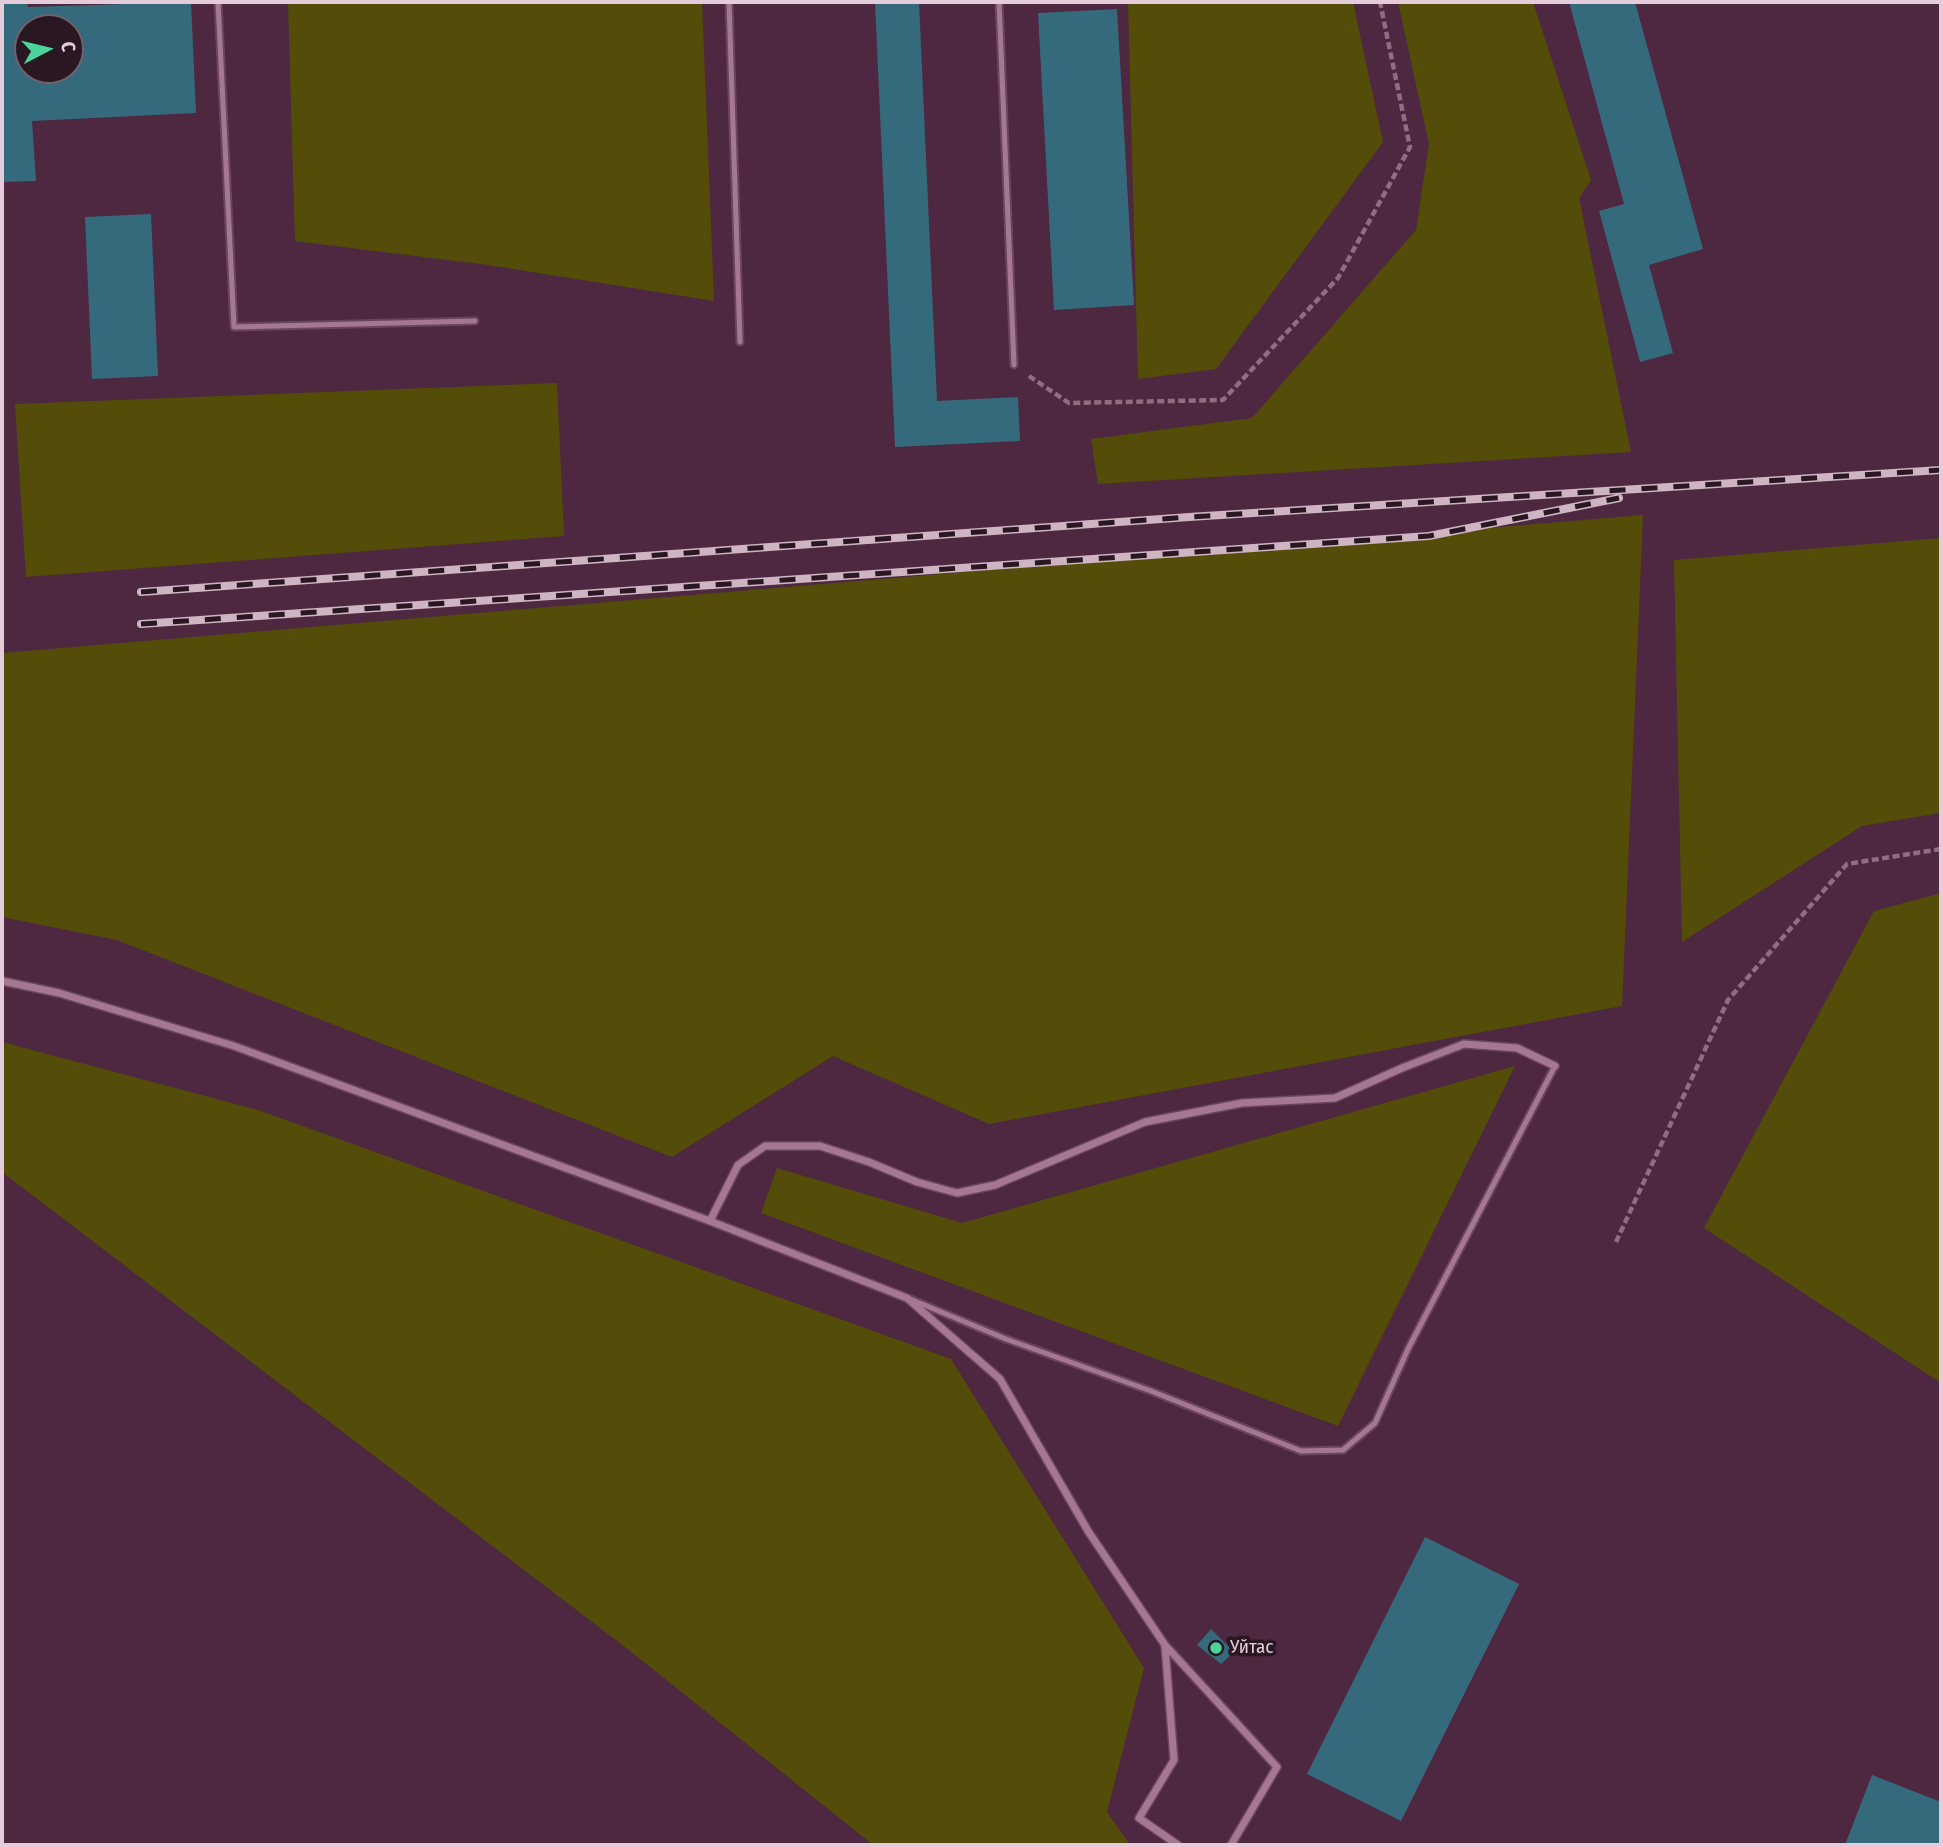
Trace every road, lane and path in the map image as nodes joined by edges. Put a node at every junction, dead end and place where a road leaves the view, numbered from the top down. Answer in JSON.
{"nodes":[{"id":1,"x":218,"y":2,"type":"edge"},
{"id":2,"x":729,"y":2,"type":"edge"},
{"id":3,"x":999,"y":2,"type":"edge"},
{"id":4,"x":1380,"y":2,"type":"edge"},
{"id":5,"x":475,"y":321,"type":"dead end"},
{"id":6,"x":740,"y":342,"type":"dead end"},
{"id":7,"x":1014,"y":365,"type":"joint"},
{"id":8,"x":1941,"y":849,"type":"edge"},
{"id":9,"x":2,"y":981,"type":"edge"},
{"id":10,"x":1555,"y":1066,"type":"joint"},
{"id":11,"x":710,"y":1220,"type":"junction"},
{"id":12,"x":1616,"y":1242,"type":"dead end"},
{"id":13,"x":907,"y":1298,"type":"junction"},
{"id":14,"x":1165,"y":1645,"type":"junction"},
{"id":15,"x":1178,"y":1845,"type":"edge"},
{"id":16,"x":1231,"y":1845,"type":"edge"}],
"edges":[{"from":1,"to":5,"type":"lane"},
{"from":2,"to":6,"type":"lane"},
{"from":3,"to":7,"type":"lane"},
{"from":4,"to":7,"type":"path"},
{"from":8,"to":12,"type":"path"},
{"from":9,"to":11,"type":"street"},
{"from":10,"to":11,"type":"street"},
{"from":10,"to":13,"type":"lane"},
{"from":11,"to":13,"type":"street"},
{"from":13,"to":14,"type":"street"},
{"from":14,"to":15,"type":"street"},
{"from":14,"to":16,"type":"street"}]}
